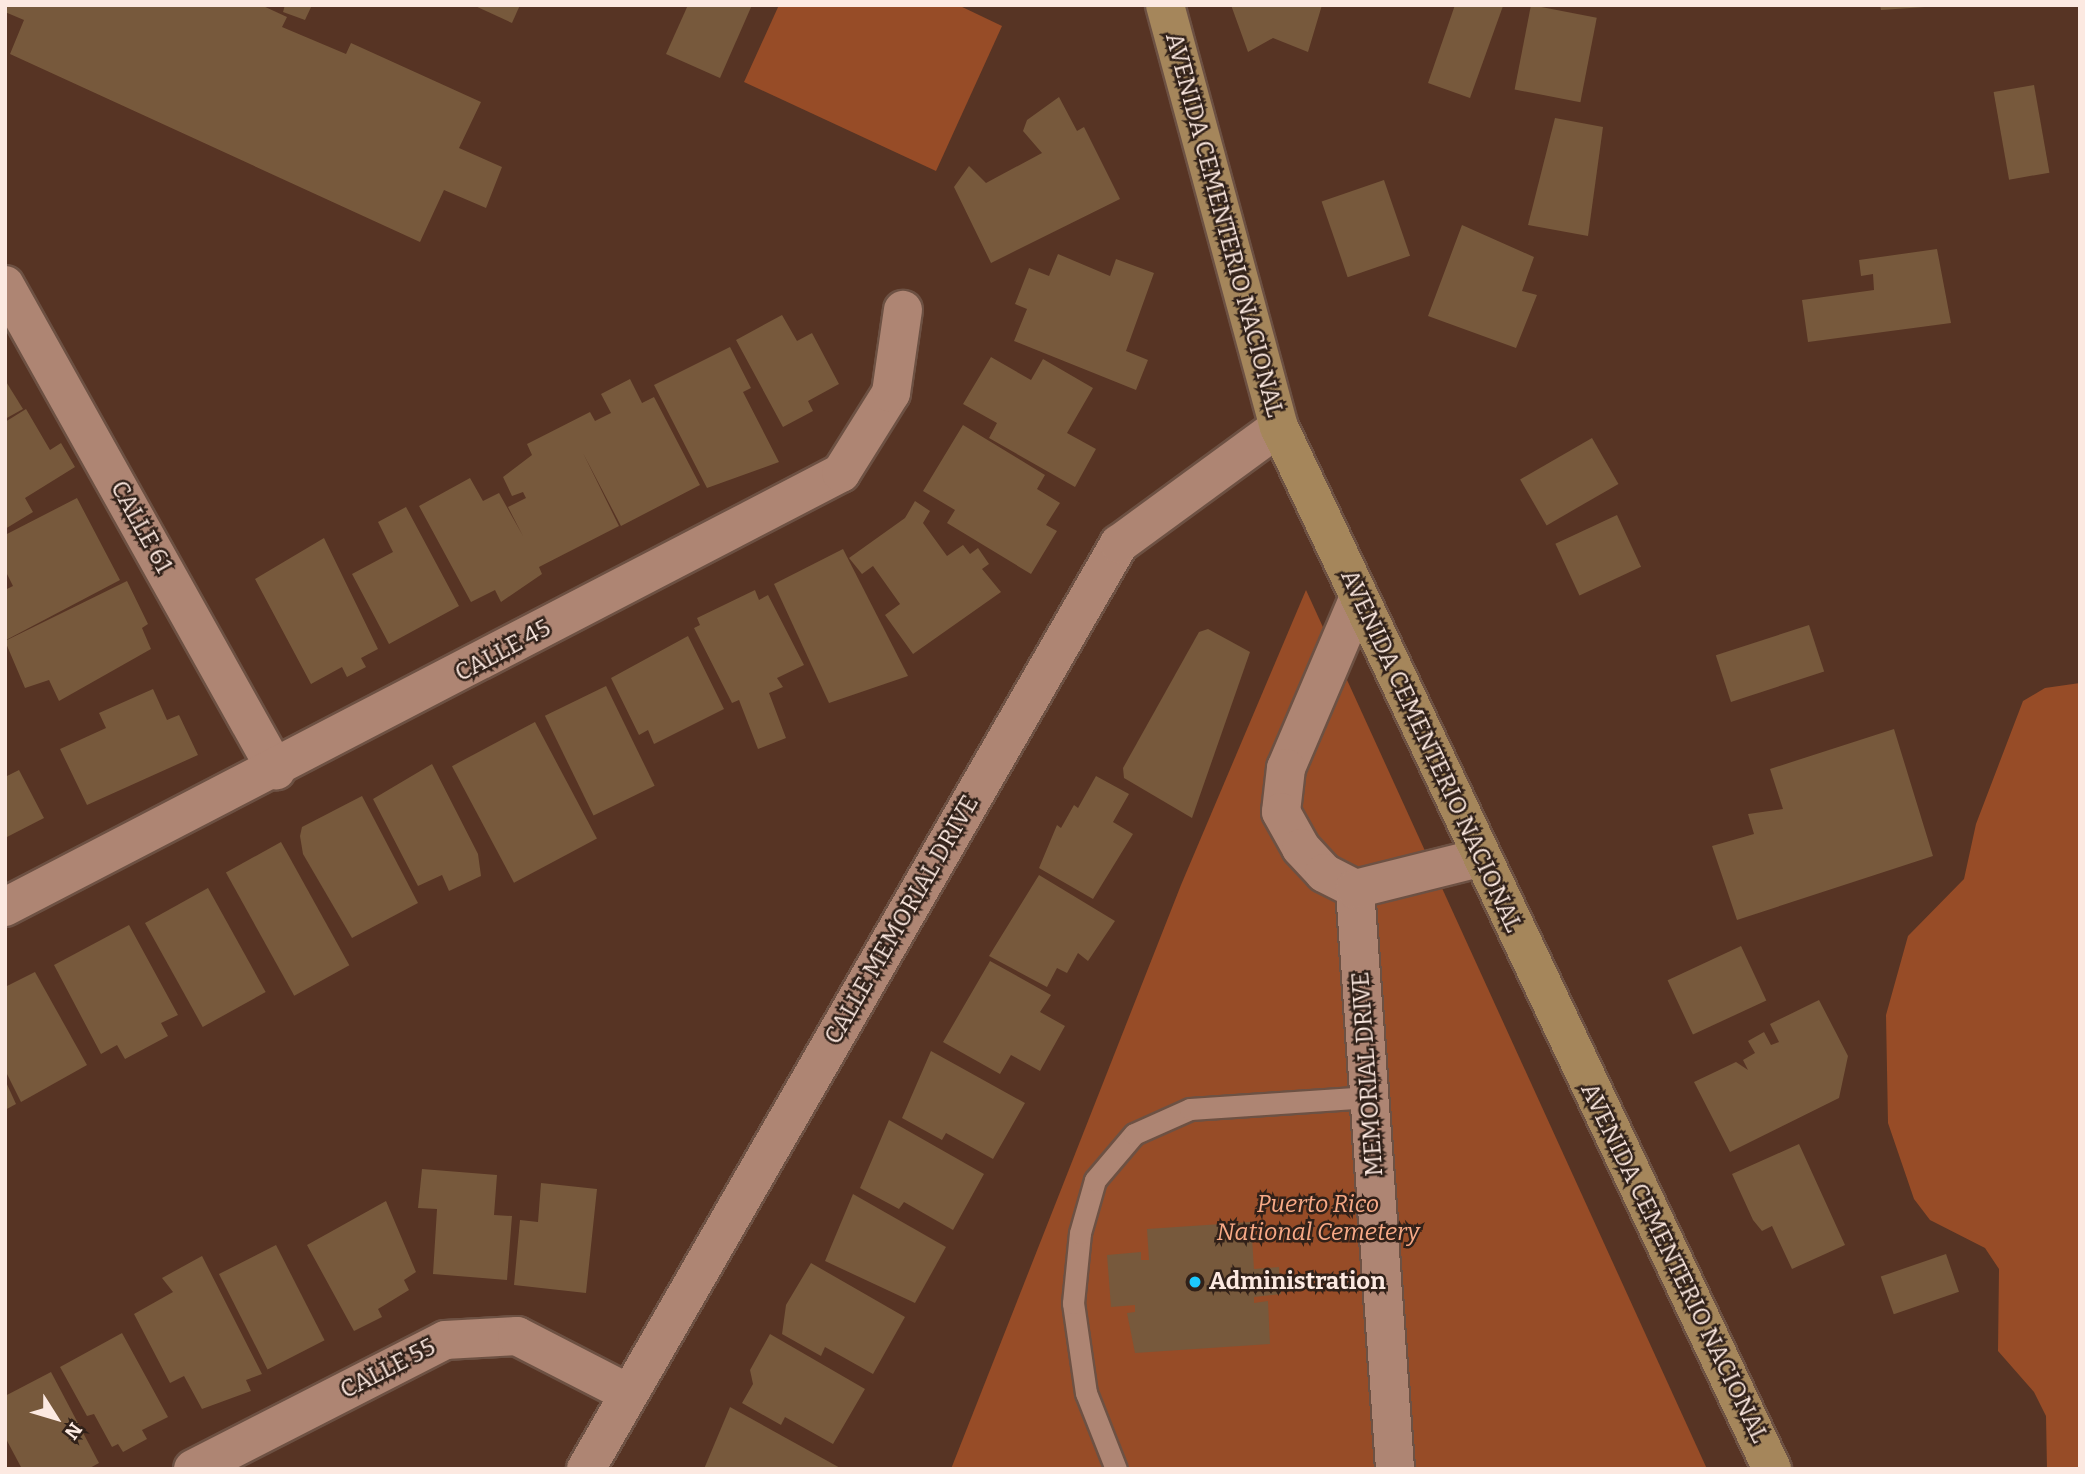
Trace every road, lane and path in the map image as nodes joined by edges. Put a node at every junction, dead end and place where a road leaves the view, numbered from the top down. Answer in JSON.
{"nodes":[{"id":1,"x":1165,"y":5,"type":"edge"},
{"id":2,"x":5,"y":285,"type":"edge"},
{"id":3,"x":903,"y":310,"type":"dead end"},
{"id":4,"x":1279,"y":427,"type":"junction"},
{"id":5,"x":1359,"y":597,"type":"junction"},
{"id":6,"x":276,"y":770,"type":"junction"},
{"id":7,"x":1479,"y":858,"type":"junction"},
{"id":8,"x":1355,"y":889,"type":"junction"},
{"id":9,"x":5,"y":907,"type":"edge"},
{"id":10,"x":1370,"y":1097,"type":"junction"},
{"id":11,"x":628,"y":1393,"type":"junction"},
{"id":12,"x":193,"y":1469,"type":"edge"},
{"id":13,"x":586,"y":1469,"type":"edge"},
{"id":14,"x":1116,"y":1469,"type":"edge"},
{"id":15,"x":1395,"y":1469,"type":"edge"},
{"id":16,"x":1772,"y":1469,"type":"edge"}],
"edges":[{"from":1,"to":4,"type":"street","name":"AVENIDA CEMENTERIO NACIONAL"},
{"from":2,"to":6,"type":"street","name":"CALLE 61"},
{"from":3,"to":6,"type":"street","name":"CALLE 45"},
{"from":4,"to":5,"type":"street","name":"AVENIDA CEMENTERIO NACIONAL"},
{"from":4,"to":11,"type":"street","name":"CALLE MEMORIAL DRIVE"},
{"from":5,"to":7,"type":"street","name":"AVENIDA CEMENTERIO NACIONAL"},
{"from":5,"to":8,"type":"street"},
{"from":6,"to":9,"type":"street","name":"CALLE 45"},
{"from":7,"to":8,"type":"street"},
{"from":7,"to":16,"type":"street","name":"AVENIDA CEMENTERIO NACIONAL"},
{"from":8,"to":10,"type":"street","name":"MEMORIAL DRIVE"},
{"from":10,"to":14,"type":"lane"},
{"from":10,"to":15,"type":"street","name":"MEMORIAL DRIVE"},
{"from":11,"to":12,"type":"street","name":"CALLE 55"},
{"from":11,"to":13,"type":"street","name":"CALLE MEMORIAL DRIVE"}]}
